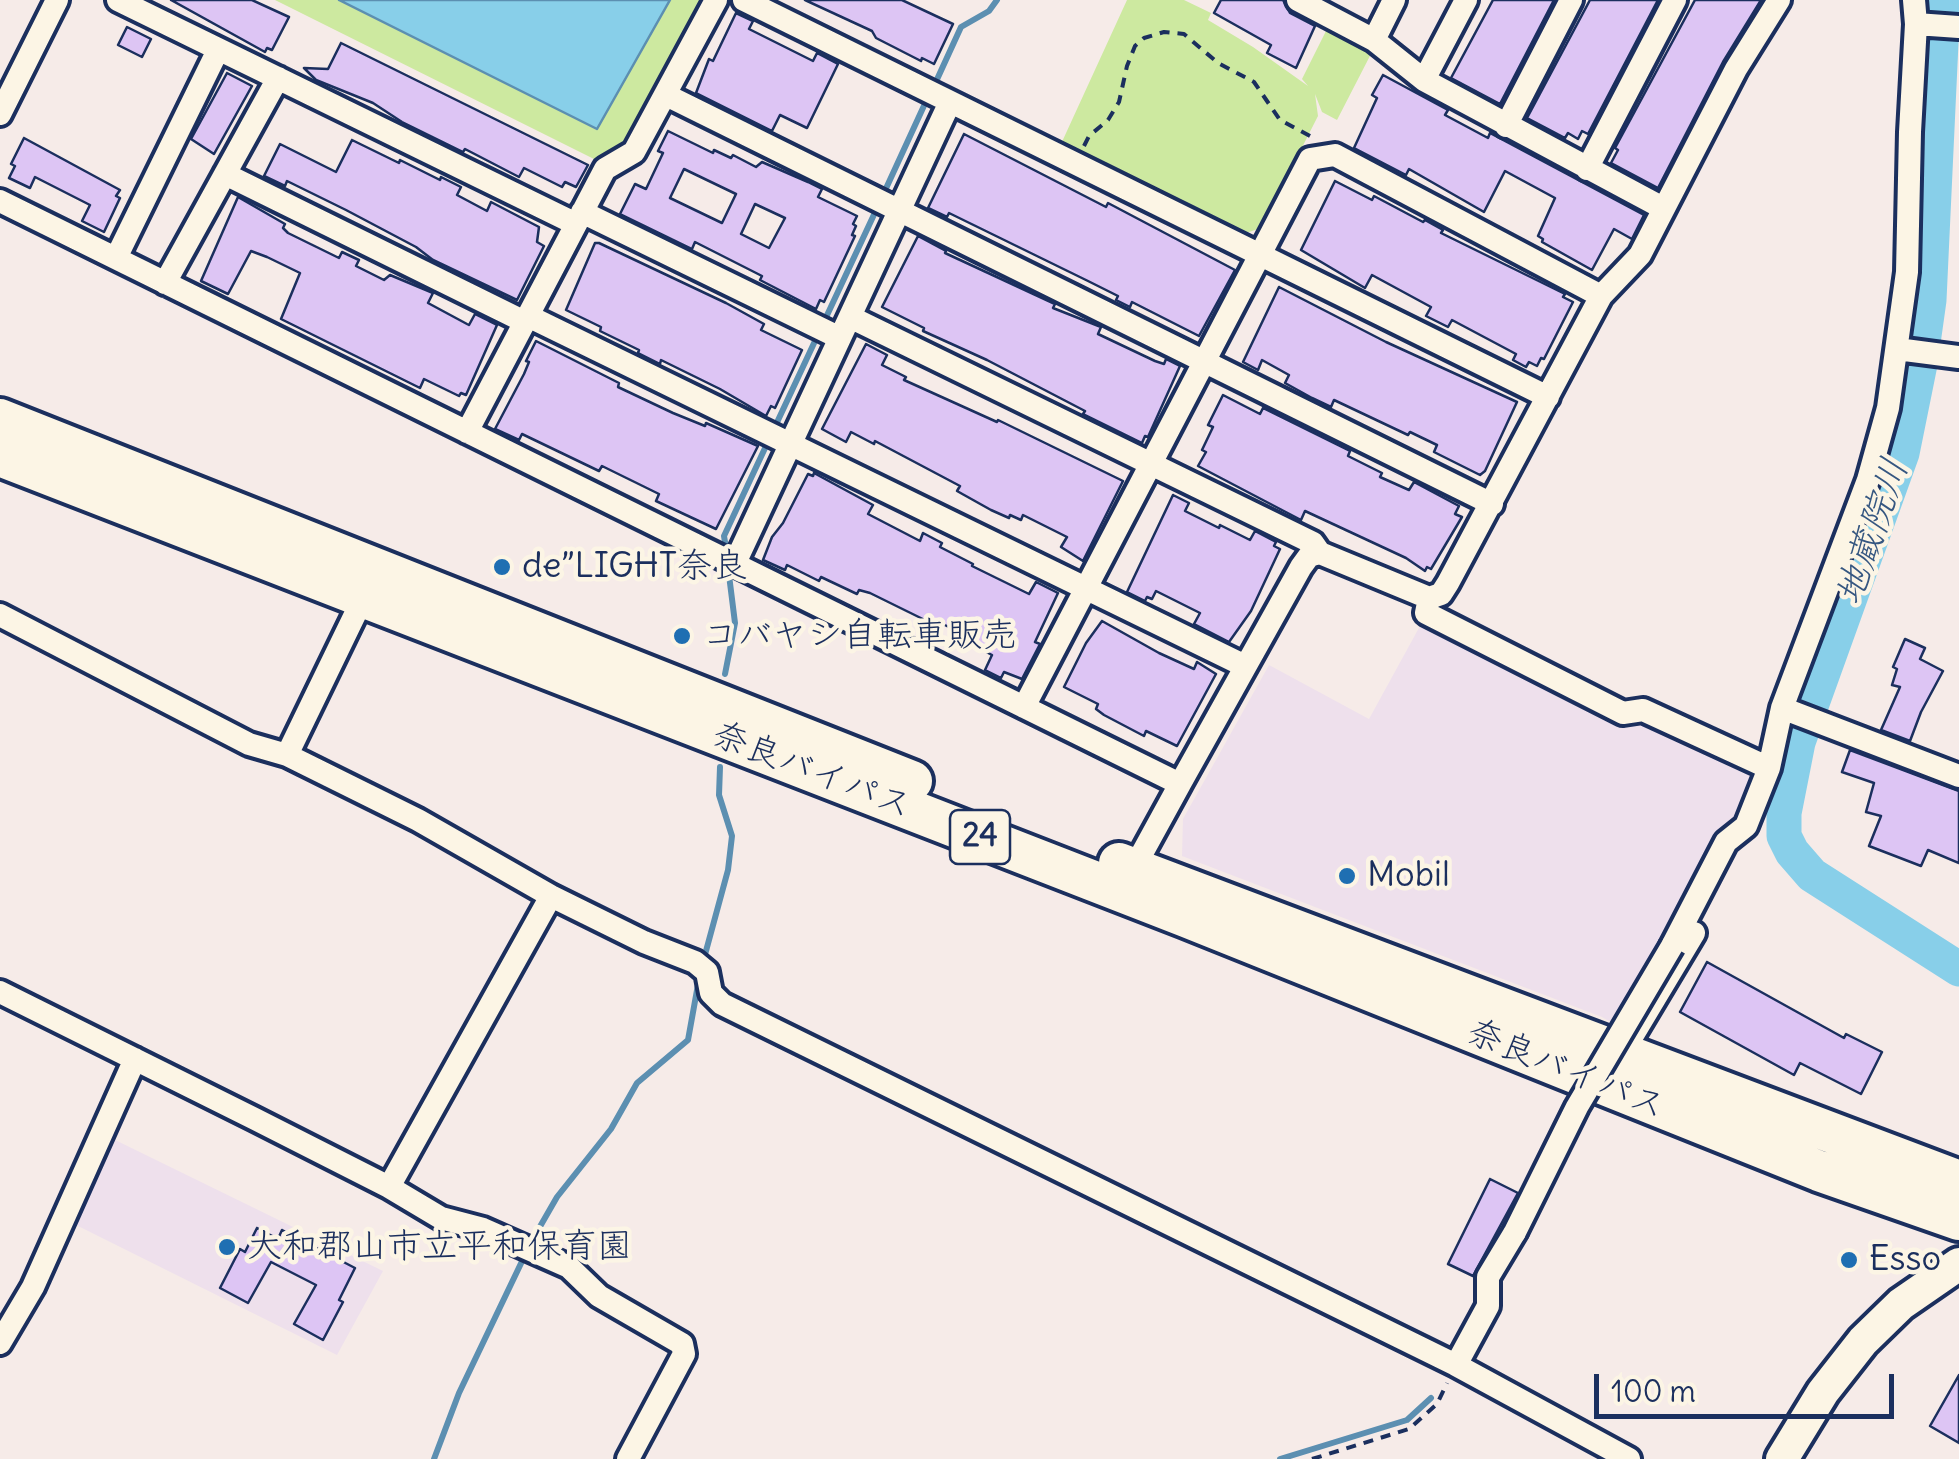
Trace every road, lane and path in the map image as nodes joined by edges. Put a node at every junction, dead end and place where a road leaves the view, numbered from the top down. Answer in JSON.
{"nodes":[{"id":1,"x":57,"y":0,"type":"edge"},
{"id":2,"x":118,"y":0,"type":"edge"},
{"id":3,"x":716,"y":0,"type":"edge"},
{"id":4,"x":744,"y":0,"type":"edge"},
{"id":5,"x":1298,"y":0,"type":"edge"},
{"id":6,"x":1394,"y":0,"type":"edge"},
{"id":7,"x":1466,"y":0,"type":"edge"},
{"id":8,"x":1571,"y":0,"type":"edge"},
{"id":9,"x":1675,"y":0,"type":"edge"},
{"id":10,"x":1778,"y":0,"type":"edge"},
{"id":11,"x":1914,"y":0,"type":"edge"},
{"id":12,"x":1921,"y":24,"type":"junction"},
{"id":13,"x":1959,"y":27,"type":"edge"},
{"id":14,"x":1374,"y":40,"type":"junction"},
{"id":15,"x":218,"y":50,"type":"junction"},
{"id":16,"x":278,"y":78,"type":"junction"},
{"id":17,"x":1424,"y":80,"type":"junction"},
{"id":18,"x":666,"y":95,"type":"junction"},
{"id":19,"x":950,"y":102,"type":"junction"},
{"id":20,"x":0,"y":114,"type":"edge"},
{"id":21,"x":1506,"y":126,"type":"junction"},
{"id":22,"x":1322,"y":157,"type":"junction"},
{"id":23,"x":1074,"y":164,"type":"junction"},
{"id":24,"x":1587,"y":169,"type":"junction"},
{"id":25,"x":225,"y":174,"type":"junction"},
{"id":26,"x":0,"y":201,"type":"edge"},
{"id":27,"x":1661,"y":208,"type":"junction"},
{"id":28,"x":898,"y":211,"type":"junction"},
{"id":29,"x":579,"y":218,"type":"junction"},
{"id":30,"x":1259,"y":255,"type":"junction"},
{"id":31,"x":116,"y":258,"type":"junction"},
{"id":32,"x":165,"y":282,"type":"junction"},
{"id":33,"x":1601,"y":296,"type":"junction"},
{"id":34,"x":527,"y":319,"type":"junction"},
{"id":35,"x":845,"y":328,"type":"junction"},
{"id":36,"x":1900,"y":350,"type":"junction"},
{"id":37,"x":1951,"y":356,"type":"edge"},
{"id":38,"x":1204,"y":361,"type":"junction"},
{"id":39,"x":1548,"y":398,"type":"junction"},
{"id":40,"x":0,"y":420,"type":"edge"},
{"id":41,"x":468,"y":432,"type":"junction"},
{"id":42,"x":790,"y":444,"type":"junction"},
{"id":43,"x":0,"y":456,"type":"edge"},
{"id":44,"x":1150,"y":464,"type":"junction"},
{"id":45,"x":1492,"y":504,"type":"junction"},
{"id":46,"x":1320,"y":553,"type":"junction"},
{"id":47,"x":734,"y":564,"type":"junction"},
{"id":48,"x":1086,"y":588,"type":"junction"},
{"id":49,"x":364,"y":596,"type":"junction"},
{"id":50,"x":1428,"y":598,"type":"junction"},
{"id":51,"x":0,"y":615,"type":"edge"},
{"id":52,"x":1245,"y":666,"type":"junction"},
{"id":53,"x":1024,"y":707,"type":"junction"},
{"id":54,"x":1786,"y":709,"type":"junction"},
{"id":55,"x":288,"y":755,"type":"junction"},
{"id":56,"x":1769,"y":768,"type":"junction"},
{"id":57,"x":1959,"y":776,"type":"edge"},
{"id":58,"x":1180,"y":784,"type":"junction"},
{"id":59,"x":1746,"y":826,"type":"junction"},
{"id":60,"x":1134,"y":868,"type":"junction"},
{"id":61,"x":551,"y":896,"type":"junction"},
{"id":62,"x":0,"y":992,"type":"edge"},
{"id":63,"x":1621,"y":1056,"type":"junction"},
{"id":64,"x":135,"y":1059,"type":"junction"},
{"id":65,"x":1959,"y":1181,"type":"edge"},
{"id":66,"x":389,"y":1188,"type":"junction"},
{"id":67,"x":1959,"y":1220,"type":"edge"},
{"id":68,"x":1959,"y":1264,"type":"edge"},
{"id":69,"x":0,"y":1343,"type":"edge"},
{"id":70,"x":1456,"y":1365,"type":"junction"},
{"id":71,"x":628,"y":1459,"type":"edge"},
{"id":72,"x":1312,"y":1459,"type":"edge"},
{"id":73,"x":1628,"y":1459,"type":"edge"},
{"id":74,"x":1782,"y":1459,"type":"edge"}],
"edges":[{"from":1,"to":20,"type":"street"},
{"from":2,"to":15,"type":"street"},
{"from":3,"to":18,"type":"street"},
{"from":4,"to":19,"type":"street"},
{"from":5,"to":14,"type":"street"},
{"from":6,"to":14,"type":"street"},
{"from":7,"to":17,"type":"street"},
{"from":8,"to":21,"type":"street"},
{"from":9,"to":24,"type":"street"},
{"from":10,"to":27,"type":"street"},
{"from":11,"to":12,"type":"street"},
{"from":12,"to":13,"type":"street"},
{"from":12,"to":36,"type":"street"},
{"from":14,"to":17,"type":"street"},
{"from":15,"to":16,"type":"street"},
{"from":15,"to":31,"type":"street"},
{"from":16,"to":25,"type":"street"},
{"from":16,"to":29,"type":"street"},
{"from":17,"to":21,"type":"street"},
{"from":18,"to":28,"type":"street"},
{"from":18,"to":29,"type":"street"},
{"from":19,"to":23,"type":"street"},
{"from":19,"to":28,"type":"street"},
{"from":21,"to":24,"type":"street"},
{"from":22,"to":23,"type":"path"},
{"from":22,"to":30,"type":"street"},
{"from":22,"to":33,"type":"street"},
{"from":23,"to":30,"type":"street"},
{"from":24,"to":27,"type":"street"},
{"from":25,"to":32,"type":"street"},
{"from":25,"to":34,"type":"street"},
{"from":26,"to":31,"type":"street"},
{"from":27,"to":33,"type":"street"},
{"from":28,"to":35,"type":"street"},
{"from":28,"to":38,"type":"street"},
{"from":29,"to":34,"type":"street"},
{"from":29,"to":35,"type":"street"},
{"from":30,"to":38,"type":"street"},
{"from":30,"to":39,"type":"street"},
{"from":31,"to":32,"type":"street"},
{"from":32,"to":41,"type":"street"},
{"from":33,"to":39,"type":"street"},
{"from":34,"to":41,"type":"street"},
{"from":34,"to":42,"type":"street"},
{"from":35,"to":42,"type":"street"},
{"from":35,"to":44,"type":"street"},
{"from":36,"to":37,"type":"street"},
{"from":36,"to":54,"type":"street"},
{"from":38,"to":44,"type":"street"},
{"from":38,"to":45,"type":"street"},
{"from":39,"to":45,"type":"street"},
{"from":40,"to":60,"type":"highway","name":"奈良バイパス","number":"24"},
{"from":41,"to":47,"type":"street"},
{"from":42,"to":47,"type":"street"},
{"from":42,"to":48,"type":"street"},
{"from":43,"to":49,"type":"highway","name":"奈良バイパス","number":"24"},
{"from":44,"to":46,"type":"street"},
{"from":44,"to":48,"type":"street"},
{"from":45,"to":50,"type":"street"},
{"from":46,"to":50,"type":"street"},
{"from":46,"to":52,"type":"street"},
{"from":47,"to":53,"type":"street"},
{"from":48,"to":52,"type":"street"},
{"from":48,"to":53,"type":"street"},
{"from":49,"to":55,"type":"street"},
{"from":49,"to":67,"type":"highway","name":"奈良バイパス","number":"24"},
{"from":50,"to":56,"type":"street"},
{"from":51,"to":55,"type":"street"},
{"from":52,"to":58,"type":"street"},
{"from":53,"to":58,"type":"street"},
{"from":54,"to":56,"type":"street"},
{"from":54,"to":57,"type":"street"},
{"from":55,"to":61,"type":"street"},
{"from":56,"to":59,"type":"street"},
{"from":58,"to":60,"type":"street"},
{"from":59,"to":63,"type":"street"},
{"from":59,"to":70,"type":"street","bridge":true},
{"from":60,"to":63,"type":"highway","name":"奈良バイパス","number":"24"},
{"from":61,"to":66,"type":"street"},
{"from":61,"to":70,"type":"street"},
{"from":62,"to":64,"type":"street"},
{"from":63,"to":65,"type":"highway","name":"奈良バイパス","number":"24"},
{"from":64,"to":66,"type":"street"},
{"from":64,"to":69,"type":"street"},
{"from":66,"to":71,"type":"street"},
{"from":68,"to":74,"type":"main road"},
{"from":70,"to":72,"type":"path"},
{"from":70,"to":73,"type":"street"}]}
